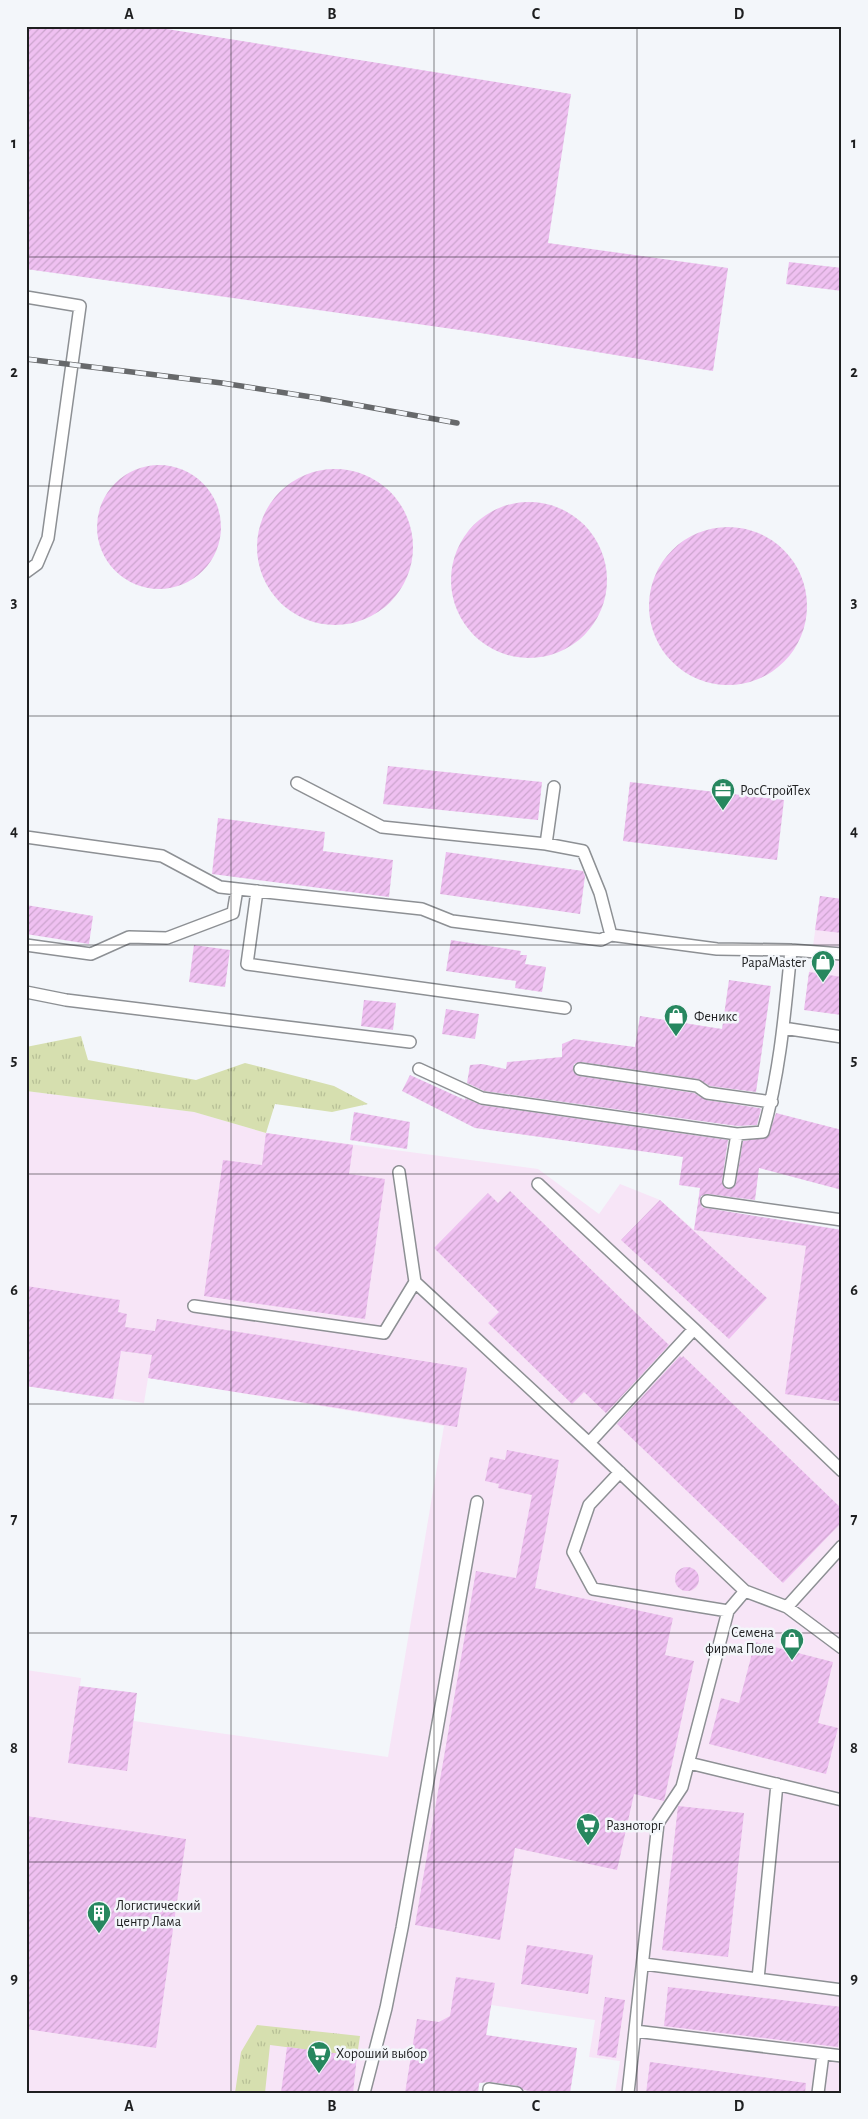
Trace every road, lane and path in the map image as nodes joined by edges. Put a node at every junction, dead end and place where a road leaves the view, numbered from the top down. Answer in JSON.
{"nodes":[{"id":1,"x":26,"y":297,"type":"edge"},
{"id":2,"x":26,"y":572,"type":"edge"},
{"id":3,"x":297,"y":783,"type":"dead end"},
{"id":4,"x":554,"y":787,"type":"dead end"},
{"id":5,"x":26,"y":837,"type":"edge"},
{"id":6,"x":546,"y":844,"type":"junction"},
{"id":7,"x":237,"y":889,"type":"junction"},
{"id":8,"x":257,"y":891,"type":"junction"},
{"id":9,"x":611,"y":935,"type":"junction"},
{"id":10,"x":26,"y":944,"type":"edge"},
{"id":11,"x":791,"y":950,"type":"junction"},
{"id":12,"x":842,"y":954,"type":"edge"},
{"id":13,"x":26,"y":992,"type":"edge"},
{"id":14,"x":566,"y":1008,"type":"dead end"},
{"id":15,"x":783,"y":1028,"type":"junction"},
{"id":16,"x":842,"y":1037,"type":"edge"},
{"id":17,"x":410,"y":1042,"type":"dead end"},
{"id":18,"x":419,"y":1068,"type":"dead end"},
{"id":19,"x":580,"y":1069,"type":"dead end"},
{"id":20,"x":772,"y":1102,"type":"junction"},
{"id":21,"x":737,"y":1134,"type":"junction"},
{"id":22,"x":399,"y":1172,"type":"dead end"},
{"id":23,"x":729,"y":1182,"type":"dead end"},
{"id":24,"x":538,"y":1184,"type":"dead end"},
{"id":25,"x":707,"y":1201,"type":"dead end"},
{"id":26,"x":842,"y":1220,"type":"edge"},
{"id":27,"x":415,"y":1282,"type":"junction"},
{"id":28,"x":194,"y":1306,"type":"dead end"},
{"id":29,"x":694,"y":1329,"type":"junction"},
{"id":30,"x":590,"y":1443,"type":"junction"},
{"id":31,"x":842,"y":1471,"type":"edge"},
{"id":32,"x":620,"y":1472,"type":"junction"},
{"id":33,"x":477,"y":1502,"type":"dead end"},
{"id":34,"x":842,"y":1546,"type":"edge"},
{"id":35,"x":745,"y":1591,"type":"junction"},
{"id":36,"x":787,"y":1607,"type":"junction"},
{"id":37,"x":728,"y":1611,"type":"junction"},
{"id":38,"x":842,"y":1648,"type":"edge"},
{"id":39,"x":689,"y":1762,"type":"junction"},
{"id":40,"x":777,"y":1784,"type":"junction"},
{"id":41,"x":842,"y":1800,"type":"edge"},
{"id":42,"x":644,"y":1964,"type":"junction"},
{"id":43,"x":758,"y":1979,"type":"junction"},
{"id":44,"x":842,"y":1990,"type":"edge"},
{"id":45,"x":636,"y":2031,"type":"junction"},
{"id":46,"x":823,"y":2054,"type":"junction"},
{"id":47,"x":842,"y":2056,"type":"edge"},
{"id":48,"x":364,"y":2093,"type":"edge"},
{"id":49,"x":489,"y":2093,"type":"edge"},
{"id":50,"x":517,"y":2093,"type":"edge"},
{"id":51,"x":628,"y":2093,"type":"edge"},
{"id":52,"x":818,"y":2093,"type":"edge"}],
"edges":[{"from":1,"to":2,"type":"lane"},
{"from":3,"to":6,"type":"lane"},
{"from":4,"to":6,"type":"lane"},
{"from":5,"to":7,"type":"lane"},
{"from":6,"to":9,"type":"lane"},
{"from":7,"to":8,"type":"lane"},
{"from":7,"to":10,"type":"lane"},
{"from":8,"to":9,"type":"lane"},
{"from":8,"to":14,"type":"lane"},
{"from":9,"to":11,"type":"lane"},
{"from":11,"to":12,"type":"lane"},
{"from":11,"to":15,"type":"lane"},
{"from":13,"to":17,"type":"lane"},
{"from":15,"to":16,"type":"lane"},
{"from":15,"to":20,"type":"lane"},
{"from":18,"to":21,"type":"lane"},
{"from":19,"to":20,"type":"lane"},
{"from":20,"to":21,"type":"lane"},
{"from":21,"to":23,"type":"lane"},
{"from":22,"to":27,"type":"lane"},
{"from":24,"to":29,"type":"lane"},
{"from":25,"to":26,"type":"lane"},
{"from":27,"to":28,"type":"lane"},
{"from":27,"to":30,"type":"lane"},
{"from":29,"to":30,"type":"lane"},
{"from":29,"to":31,"type":"lane"},
{"from":30,"to":32,"type":"lane"},
{"from":32,"to":35,"type":"lane"},
{"from":32,"to":37,"type":"lane"},
{"from":33,"to":48,"type":"lane"},
{"from":34,"to":36,"type":"lane"},
{"from":35,"to":36,"type":"lane"},
{"from":35,"to":37,"type":"lane"},
{"from":36,"to":38,"type":"lane"},
{"from":37,"to":39,"type":"lane"},
{"from":39,"to":40,"type":"lane"},
{"from":39,"to":42,"type":"lane"},
{"from":40,"to":41,"type":"lane"},
{"from":40,"to":43,"type":"lane"},
{"from":42,"to":43,"type":"lane"},
{"from":42,"to":45,"type":"lane"},
{"from":43,"to":44,"type":"lane"},
{"from":45,"to":46,"type":"lane"},
{"from":45,"to":51,"type":"lane"},
{"from":46,"to":47,"type":"lane"},
{"from":46,"to":52,"type":"lane"},
{"from":49,"to":50,"type":"lane"}]}
